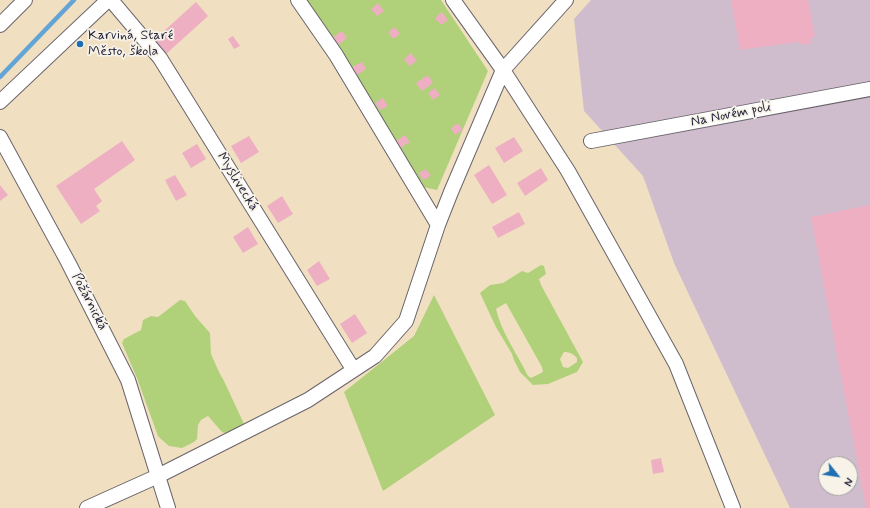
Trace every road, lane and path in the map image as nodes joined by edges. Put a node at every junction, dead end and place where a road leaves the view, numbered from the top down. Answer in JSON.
{"nodes":[{"id":1,"x":25,"y":0,"type":"edge"},
{"id":2,"x":108,"y":0,"type":"edge"},
{"id":3,"x":112,"y":0,"type":"edge"},
{"id":4,"x":298,"y":0,"type":"edge"},
{"id":5,"x":453,"y":0,"type":"edge"},
{"id":6,"x":566,"y":0,"type":"edge"},
{"id":7,"x":2,"y":20,"type":"edge"},
{"id":8,"x":503,"y":70,"type":"junction"},
{"id":9,"x":870,"y":89,"type":"edge"},
{"id":10,"x":0,"y":102,"type":"edge"},
{"id":11,"x":0,"y":138,"type":"edge"},
{"id":12,"x":591,"y":141,"type":"dead end"},
{"id":13,"x":438,"y":225,"type":"junction"},
{"id":14,"x":353,"y":369,"type":"junction"},
{"id":15,"x":158,"y":476,"type":"junction"},
{"id":16,"x":87,"y":508,"type":"edge"},
{"id":17,"x":168,"y":508,"type":"edge"},
{"id":18,"x":733,"y":508,"type":"edge"}],
"edges":[{"from":1,"to":7,"type":"street"},
{"from":2,"to":10,"type":"street"},
{"from":3,"to":14,"type":"street","name":"Myslivecká"},
{"from":4,"to":13,"type":"street"},
{"from":5,"to":8,"type":"street"},
{"from":6,"to":8,"type":"street"},
{"from":8,"to":13,"type":"street"},
{"from":8,"to":18,"type":"street"},
{"from":9,"to":12,"type":"street","name":"Na Novém poli"},
{"from":11,"to":15,"type":"street","name":"Požárnická"},
{"from":13,"to":14,"type":"street"},
{"from":14,"to":15,"type":"street"},
{"from":15,"to":16,"type":"street"},
{"from":15,"to":17,"type":"street","name":"Požárnická"}]}
